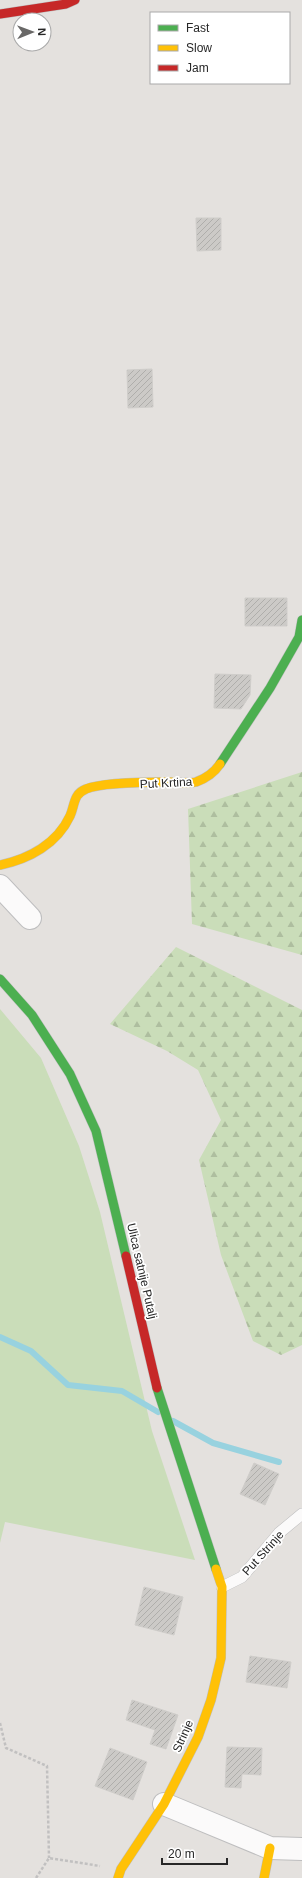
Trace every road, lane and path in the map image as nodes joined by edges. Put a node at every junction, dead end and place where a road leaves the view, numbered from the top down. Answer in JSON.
{"nodes":[{"id":1,"x":75,"y":0,"type":"edge"},
{"id":2,"x":0,"y":14,"type":"edge"},
{"id":3,"x":302,"y":620,"type":"edge"},
{"id":4,"x":0,"y":864,"type":"edge"},
{"id":5,"x":0,"y":886,"type":"edge"},
{"id":6,"x":30,"y":918,"type":"dead end"},
{"id":7,"x":0,"y":979,"type":"edge"},
{"id":8,"x":302,"y":1514,"type":"edge"},
{"id":9,"x":222,"y":1587,"type":"junction"},
{"id":10,"x":0,"y":1723,"type":"edge"},
{"id":11,"x":164,"y":1804,"type":"junction"},
{"id":12,"x":270,"y":1848,"type":"junction"},
{"id":13,"x":302,"y":1849,"type":"edge"},
{"id":14,"x":49,"y":1858,"type":"junction"},
{"id":15,"x":119,"y":1874,"type":"edge"},
{"id":16,"x":36,"y":1878,"type":"edge"},
{"id":17,"x":264,"y":1878,"type":"edge"}],
"edges":[{"from":1,"to":2,"type":"street"},
{"from":3,"to":4,"type":"street","name":"Put Krtina"},
{"from":5,"to":6,"type":"street"},
{"from":7,"to":9,"type":"street","name":"Ulica satnije Putalj"},
{"from":8,"to":9,"type":"lane","name":"Put Strinje"},
{"from":9,"to":11,"type":"street","name":"Strinje"},
{"from":10,"to":14,"type":"path"},
{"from":11,"to":12,"type":"street"},
{"from":11,"to":15,"type":"street","name":"Strinje"},
{"from":12,"to":13,"type":"street"},
{"from":12,"to":17,"type":"street"},
{"from":14,"to":15,"type":"path"},
{"from":14,"to":16,"type":"path"}]}
